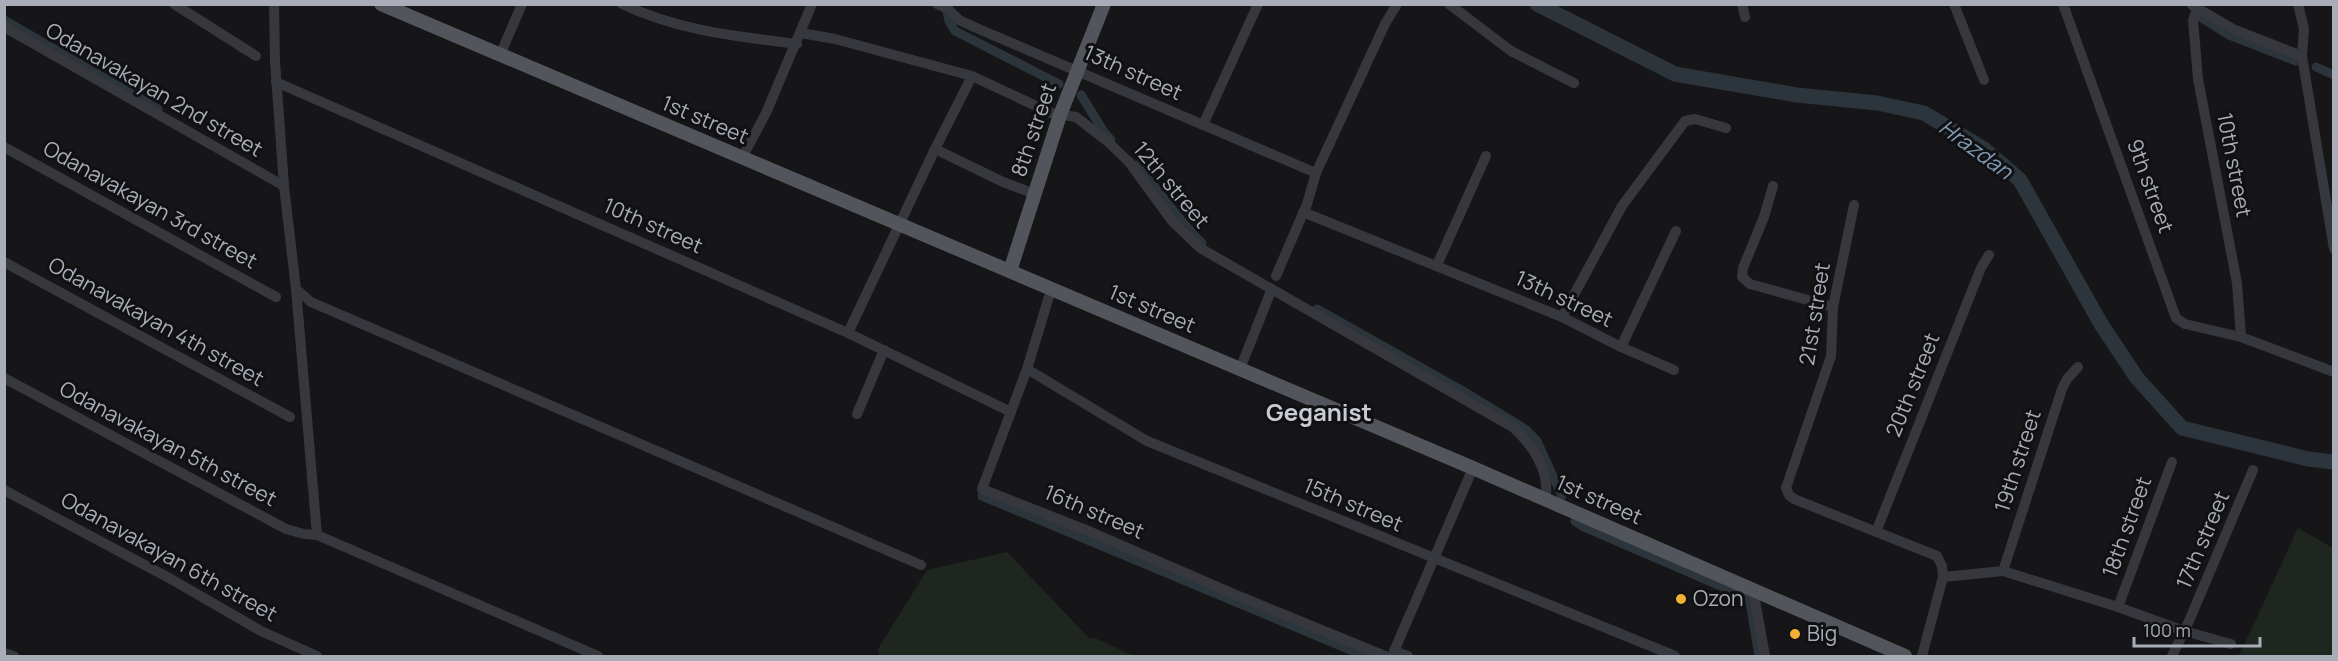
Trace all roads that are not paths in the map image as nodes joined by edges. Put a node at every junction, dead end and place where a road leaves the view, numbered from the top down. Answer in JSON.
{"nodes":[{"id":1,"x":174,"y":4,"type":"edge"},
{"id":2,"x":274,"y":4,"type":"edge"},
{"id":3,"x":381,"y":4,"type":"edge"},
{"id":4,"x":522,"y":4,"type":"edge"},
{"id":5,"x":622,"y":4,"type":"edge"},
{"id":6,"x":812,"y":4,"type":"edge"},
{"id":7,"x":937,"y":4,"type":"edge"},
{"id":8,"x":1104,"y":4,"type":"edge"},
{"id":9,"x":1257,"y":4,"type":"edge"},
{"id":10,"x":1397,"y":4,"type":"edge"},
{"id":11,"x":1449,"y":4,"type":"edge"},
{"id":12,"x":1742,"y":4,"type":"edge"},
{"id":13,"x":1954,"y":4,"type":"edge"},
{"id":14,"x":2063,"y":4,"type":"edge"},
{"id":15,"x":2298,"y":4,"type":"edge"},
{"id":16,"x":950,"y":6,"type":"edge"},
{"id":17,"x":2194,"y":6,"type":"edge"},
{"id":18,"x":1745,"y":17,"type":"dead end"},
{"id":19,"x":4,"y":27,"type":"edge"},
{"id":20,"x":801,"y":33,"type":"junction"},
{"id":21,"x":797,"y":44,"type":"junction"},
{"id":22,"x":500,"y":55,"type":"junction"},
{"id":23,"x":256,"y":56,"type":"dead end"},
{"id":24,"x":2302,"y":56,"type":"junction"},
{"id":25,"x":1078,"y":70,"type":"junction"},
{"id":26,"x":972,"y":76,"type":"junction"},
{"id":27,"x":1984,"y":80,"type":"dead end"},
{"id":28,"x":276,"y":82,"type":"junction"},
{"id":29,"x":1574,"y":83,"type":"dead end"},
{"id":30,"x":1060,"y":115,"type":"junction"},
{"id":31,"x":1203,"y":125,"type":"junction"},
{"id":32,"x":1726,"y":128,"type":"dead end"},
{"id":33,"x":4,"y":147,"type":"edge"},
{"id":34,"x":935,"y":149,"type":"junction"},
{"id":35,"x":1486,"y":156,"type":"dead end"},
{"id":36,"x":742,"y":158,"type":"junction"},
{"id":37,"x":1316,"y":173,"type":"junction"},
{"id":38,"x":284,"y":186,"type":"junction"},
{"id":39,"x":1773,"y":186,"type":"dead end"},
{"id":40,"x":1035,"y":194,"type":"junction"},
{"id":41,"x":1854,"y":205,"type":"dead end"},
{"id":42,"x":1304,"y":212,"type":"junction"},
{"id":43,"x":901,"y":225,"type":"junction"},
{"id":44,"x":1676,"y":231,"type":"dead end"},
{"id":45,"x":2334,"y":249,"type":"edge"},
{"id":46,"x":1989,"y":255,"type":"dead end"},
{"id":47,"x":4,"y":262,"type":"edge"},
{"id":48,"x":1437,"y":265,"type":"junction"},
{"id":49,"x":1010,"y":271,"type":"junction"},
{"id":50,"x":1276,"y":276,"type":"dead end"},
{"id":51,"x":296,"y":289,"type":"junction"},
{"id":52,"x":1051,"y":290,"type":"junction"},
{"id":53,"x":1271,"y":291,"type":"junction"},
{"id":54,"x":276,"y":297,"type":"dead end"},
{"id":55,"x":1833,"y":307,"type":"junction"},
{"id":56,"x":1562,"y":317,"type":"junction"},
{"id":57,"x":848,"y":333,"type":"junction"},
{"id":58,"x":2241,"y":337,"type":"junction"},
{"id":59,"x":1621,"y":347,"type":"junction"},
{"id":60,"x":884,"y":350,"type":"junction"},
{"id":61,"x":2078,"y":367,"type":"dead end"},
{"id":62,"x":1027,"y":369,"type":"junction"},
{"id":63,"x":1240,"y":369,"type":"junction"},
{"id":64,"x":1674,"y":370,"type":"dead end"},
{"id":65,"x":2334,"y":372,"type":"edge"},
{"id":66,"x":4,"y":378,"type":"edge"},
{"id":67,"x":1011,"y":412,"type":"junction"},
{"id":68,"x":857,"y":414,"type":"dead end"},
{"id":69,"x":290,"y":417,"type":"dead end"},
{"id":70,"x":2172,"y":462,"type":"dead end"},
{"id":71,"x":1473,"y":468,"type":"junction"},
{"id":72,"x":2253,"y":470,"type":"dead end"},
{"id":73,"x":4,"y":490,"type":"edge"},
{"id":74,"x":1545,"y":499,"type":"junction"},
{"id":75,"x":1876,"y":532,"type":"junction"},
{"id":76,"x":317,"y":535,"type":"junction"},
{"id":77,"x":1434,"y":560,"type":"junction"},
{"id":78,"x":921,"y":565,"type":"dead end"},
{"id":79,"x":2003,"y":571,"type":"junction"},
{"id":80,"x":1943,"y":577,"type":"junction"},
{"id":81,"x":1753,"y":590,"type":"junction"},
{"id":82,"x":2118,"y":607,"type":"junction"},
{"id":83,"x":2184,"y":631,"type":"junction"},
{"id":84,"x":2231,"y":644,"type":"dead end"},
{"id":85,"x":4,"y":653,"type":"edge"},
{"id":86,"x":1390,"y":655,"type":"edge"},
{"id":87,"x":14,"y":657,"type":"edge"},
{"id":88,"x":317,"y":657,"type":"edge"},
{"id":89,"x":598,"y":657,"type":"edge"},
{"id":90,"x":1408,"y":657,"type":"edge"},
{"id":91,"x":1675,"y":657,"type":"edge"},
{"id":92,"x":1765,"y":657,"type":"edge"},
{"id":93,"x":1905,"y":657,"type":"edge"},
{"id":94,"x":1922,"y":657,"type":"edge"},
{"id":95,"x":2172,"y":657,"type":"edge"}],
"edges":[{"from":1,"to":23,"type":"street"},
{"from":2,"to":28,"type":"street"},
{"from":3,"to":22,"type":"main road","name":"1st street"},
{"from":4,"to":22,"type":"street"},
{"from":5,"to":21,"type":"street"},
{"from":6,"to":20,"type":"street"},
{"from":7,"to":16,"type":"street","name":"13th street"},
{"from":8,"to":25,"type":"main road","name":"8th street"},
{"from":9,"to":31,"type":"street"},
{"from":10,"to":37,"type":"street"},
{"from":11,"to":29,"type":"street"},
{"from":12,"to":18,"type":"street"},
{"from":13,"to":27,"type":"street"},
{"from":14,"to":58,"type":"street","name":"9th street"},
{"from":15,"to":24,"type":"street"},
{"from":16,"to":25,"type":"street","name":"13th street"},
{"from":17,"to":24,"type":"street"},
{"from":17,"to":58,"type":"street","name":"10th street"},
{"from":19,"to":38,"type":"street","name":"Odanavakayan 2nd street"},
{"from":20,"to":21,"type":"street"},
{"from":20,"to":26,"type":"street","name":"12th street"},
{"from":21,"to":36,"type":"street"},
{"from":22,"to":36,"type":"main road","name":"1st street"},
{"from":24,"to":45,"type":"street"},
{"from":25,"to":30,"type":"main road","name":"8th street"},
{"from":25,"to":31,"type":"street","name":"13th street"},
{"from":26,"to":30,"type":"street","name":"12th street"},
{"from":26,"to":34,"type":"street"},
{"from":28,"to":38,"type":"street"},
{"from":28,"to":57,"type":"street","name":"10th street"},
{"from":30,"to":40,"type":"main road","name":"8th street"},
{"from":30,"to":53,"type":"street","name":"12th street"},
{"from":31,"to":37,"type":"street","name":"13th street"},
{"from":32,"to":56,"type":"street"},
{"from":33,"to":54,"type":"street","name":"Odanavakayan 3rd street"},
{"from":34,"to":40,"type":"street"},
{"from":34,"to":43,"type":"street"},
{"from":35,"to":48,"type":"street"},
{"from":36,"to":43,"type":"main road","name":"1st street"},
{"from":37,"to":42,"type":"street"},
{"from":38,"to":51,"type":"street"},
{"from":39,"to":55,"type":"street"},
{"from":40,"to":49,"type":"main road","name":"8th street"},
{"from":41,"to":55,"type":"street","name":"21st street"},
{"from":42,"to":48,"type":"street","name":"13th street"},
{"from":42,"to":50,"type":"street"},
{"from":43,"to":49,"type":"main road","name":"1st street"},
{"from":43,"to":57,"type":"street"},
{"from":44,"to":59,"type":"street"},
{"from":46,"to":75,"type":"street","name":"20th street"},
{"from":47,"to":69,"type":"street","name":"Odanavakayan 4th street"},
{"from":48,"to":56,"type":"street","name":"13th street"},
{"from":49,"to":52,"type":"main road","name":"1st street"},
{"from":51,"to":76,"type":"street"},
{"from":51,"to":78,"type":"street"},
{"from":52,"to":62,"type":"street","name":"16th street"},
{"from":52,"to":63,"type":"main road","name":"1st street"},
{"from":53,"to":63,"type":"street"},
{"from":53,"to":74,"type":"street","name":"12th street"},
{"from":55,"to":75,"type":"street","name":"21st street"},
{"from":56,"to":59,"type":"street","name":"13th street"},
{"from":57,"to":60,"type":"street","name":"10th street"},
{"from":58,"to":65,"type":"street"},
{"from":59,"to":64,"type":"street","name":"13th street"},
{"from":60,"to":67,"type":"street","name":"10th street"},
{"from":60,"to":68,"type":"street"},
{"from":61,"to":79,"type":"street","name":"19th street"},
{"from":62,"to":67,"type":"street","name":"16th street"},
{"from":62,"to":77,"type":"street","name":"15th street"},
{"from":63,"to":71,"type":"main road","name":"1st street"},
{"from":66,"to":76,"type":"street","name":"Odanavakayan 5th street"},
{"from":67,"to":86,"type":"street","name":"16th street"},
{"from":70,"to":82,"type":"street","name":"18th street"},
{"from":71,"to":74,"type":"main road","name":"1st street"},
{"from":71,"to":77,"type":"street"},
{"from":72,"to":83,"type":"street","name":"17th street"},
{"from":73,"to":88,"type":"street","name":"Odanavakayan 6th street"},
{"from":74,"to":81,"type":"main road","name":"1st street"},
{"from":75,"to":80,"type":"street"},
{"from":76,"to":89,"type":"street","name":"Odanavakayan 5th street"},
{"from":77,"to":86,"type":"street"},
{"from":77,"to":91,"type":"street","name":"15th street"},
{"from":79,"to":80,"type":"street"},
{"from":79,"to":82,"type":"street"},
{"from":80,"to":94,"type":"street"},
{"from":81,"to":92,"type":"street"},
{"from":81,"to":93,"type":"main road","name":"1st street"},
{"from":82,"to":83,"type":"street"},
{"from":83,"to":84,"type":"street"},
{"from":83,"to":95,"type":"street","name":"17th street"},
{"from":85,"to":87,"type":"street"},
{"from":86,"to":90,"type":"street","name":"16th street"}]}
